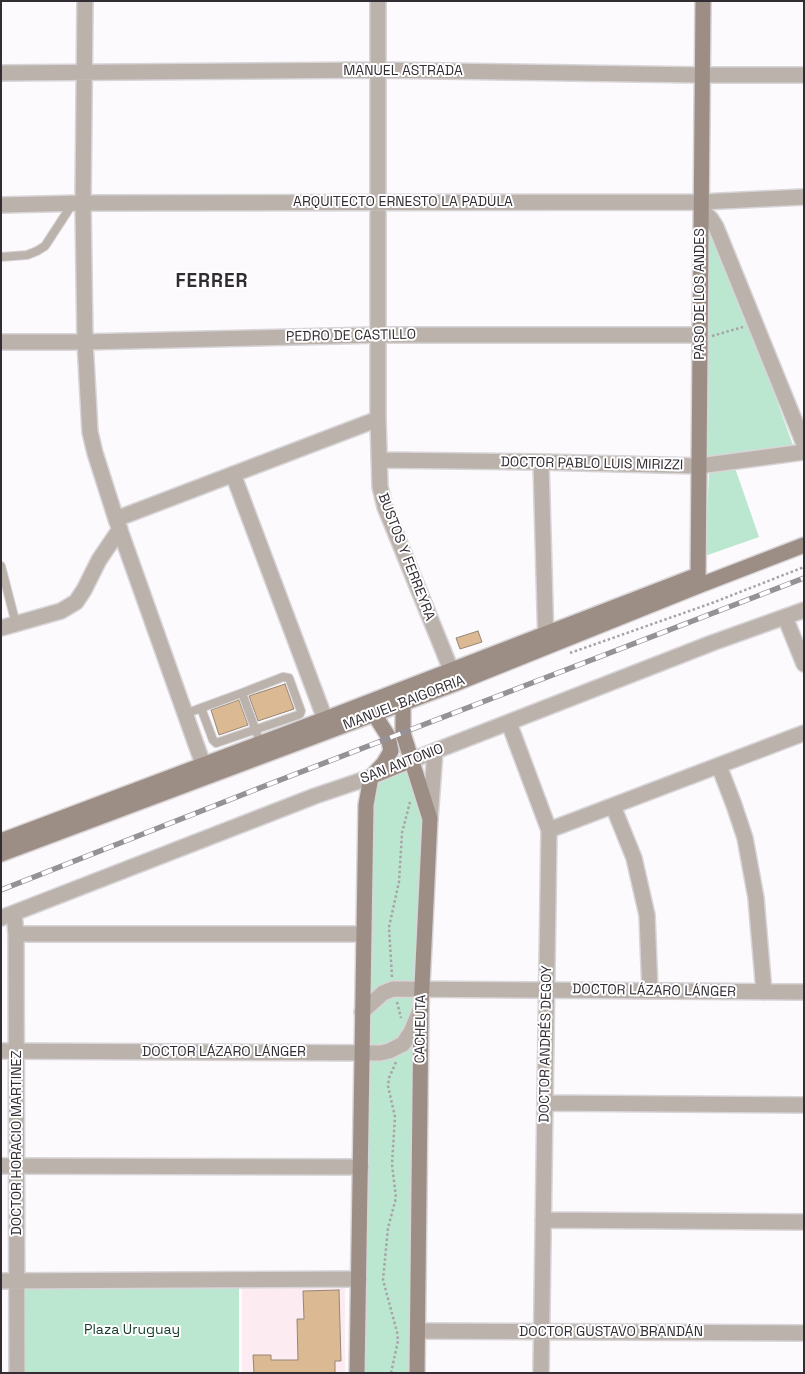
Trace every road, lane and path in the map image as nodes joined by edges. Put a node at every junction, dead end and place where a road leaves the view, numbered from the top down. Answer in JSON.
{"nodes":[{"id":1,"x":85,"y":1,"type":"edge"},
{"id":2,"x":378,"y":1,"type":"edge"},
{"id":3,"x":703,"y":1,"type":"edge"},
{"id":4,"x":378,"y":70,"type":"junction"},
{"id":5,"x":84,"y":72,"type":"junction"},
{"id":6,"x":1,"y":73,"type":"edge"},
{"id":7,"x":702,"y":75,"type":"junction"},
{"id":8,"x":804,"y":75,"type":"edge"},
{"id":9,"x":804,"y":197,"type":"edge"},
{"id":10,"x":378,"y":202,"type":"junction"},
{"id":11,"x":78,"y":203,"type":"junction"},
{"id":12,"x":1,"y":205,"type":"edge"},
{"id":13,"x":701,"y":205,"type":"junction"},
{"id":14,"x":1,"y":256,"type":"edge"},
{"id":15,"x":749,"y":325,"type":"dead end"},
{"id":16,"x":378,"y":335,"type":"junction"},
{"id":17,"x":704,"y":336,"type":"junction"},
{"id":18,"x":1,"y":342,"type":"edge"},
{"id":19,"x":84,"y":342,"type":"junction"},
{"id":20,"x":378,"y":419,"type":"junction"},
{"id":21,"x":804,"y":444,"type":"edge"},
{"id":22,"x":804,"y":452,"type":"edge"},
{"id":23,"x":379,"y":460,"type":"junction"},
{"id":24,"x":541,"y":462,"type":"junction"},
{"id":25,"x":699,"y":466,"type":"junction"},
{"id":26,"x":233,"y":474,"type":"junction"},
{"id":27,"x":118,"y":524,"type":"junction"},
{"id":28,"x":804,"y":534,"type":"edge"},
{"id":29,"x":804,"y":546,"type":"edge"},
{"id":30,"x":1,"y":566,"type":"edge"},
{"id":31,"x":804,"y":567,"type":"edge"},
{"id":32,"x":698,"y":580,"type":"junction"},
{"id":33,"x":804,"y":610,"type":"edge"},
{"id":34,"x":785,"y":617,"type":"junction"},
{"id":35,"x":9,"y":626,"type":"edge"},
{"id":36,"x":546,"y":641,"type":"junction"},
{"id":37,"x":563,"y":656,"type":"dead end"},
{"id":38,"x":804,"y":664,"type":"edge"},
{"id":39,"x":453,"y":677,"type":"junction"},
{"id":40,"x":242,"y":693,"type":"junction"},
{"id":41,"x":401,"y":696,"type":"junction"},
{"id":42,"x":200,"y":708,"type":"junction"},
{"id":43,"x":372,"y":708,"type":"junction"},
{"id":44,"x":185,"y":714,"type":"junction"},
{"id":45,"x":325,"y":719,"type":"junction"},
{"id":46,"x":509,"y":723,"type":"junction"},
{"id":47,"x":804,"y":733,"type":"edge"},
{"id":48,"x":280,"y":735,"type":"junction"},
{"id":49,"x":260,"y":743,"type":"junction"},
{"id":50,"x":237,"y":751,"type":"junction"},
{"id":51,"x":435,"y":751,"type":"junction"},
{"id":52,"x":412,"y":760,"type":"junction"},
{"id":53,"x":203,"y":764,"type":"junction"},
{"id":54,"x":719,"y":766,"type":"junction"},
{"id":55,"x":371,"y":777,"type":"junction"},
{"id":56,"x":410,"y":800,"type":"dead end"},
{"id":57,"x":613,"y":806,"type":"junction"},
{"id":58,"x":430,"y":819,"type":"junction"},
{"id":59,"x":549,"y":830,"type":"junction"},
{"id":60,"x":1,"y":841,"type":"edge"},
{"id":61,"x":1,"y":854,"type":"edge"},
{"id":62,"x":8,"y":916,"type":"edge"},
{"id":63,"x":16,"y":934,"type":"junction"},
{"id":64,"x":363,"y":934,"type":"junction"},
{"id":65,"x":393,"y":989,"type":"junction"},
{"id":66,"x":422,"y":989,"type":"junction"},
{"id":67,"x":547,"y":990,"type":"junction"},
{"id":68,"x":650,"y":991,"type":"junction"},
{"id":69,"x":764,"y":992,"type":"junction"},
{"id":70,"x":804,"y":992,"type":"edge"},
{"id":71,"x":421,"y":1007,"type":"junction"},
{"id":72,"x":362,"y":1012,"type":"junction"},
{"id":73,"x":403,"y":1044,"type":"junction"},
{"id":74,"x":9,"y":1051,"type":"edge"},
{"id":75,"x":362,"y":1053,"type":"junction"},
{"id":76,"x":545,"y":1103,"type":"junction"},
{"id":77,"x":804,"y":1105,"type":"edge"},
{"id":78,"x":1,"y":1166,"type":"edge"},
{"id":79,"x":17,"y":1166,"type":"junction"},
{"id":80,"x":361,"y":1167,"type":"junction"},
{"id":81,"x":543,"y":1220,"type":"junction"},
{"id":82,"x":804,"y":1222,"type":"edge"},
{"id":83,"x":359,"y":1279,"type":"junction"},
{"id":84,"x":17,"y":1280,"type":"junction"},
{"id":85,"x":1,"y":1281,"type":"edge"},
{"id":86,"x":418,"y":1331,"type":"junction"},
{"id":87,"x":542,"y":1332,"type":"junction"},
{"id":88,"x":804,"y":1333,"type":"edge"},
{"id":89,"x":17,"y":1373,"type":"edge"},
{"id":90,"x":357,"y":1373,"type":"edge"},
{"id":91,"x":391,"y":1373,"type":"edge"},
{"id":92,"x":417,"y":1373,"type":"edge"},
{"id":93,"x":541,"y":1373,"type":"edge"}],
"edges":[{"from":1,"to":5,"type":"street"},
{"from":2,"to":4,"type":"street","name":"BUSTOS Y FERREYRA"},
{"from":3,"to":7,"type":"main road","name":"PASO DE LOS ANDES"},
{"from":4,"to":5,"type":"street","name":"MANUEL ASTRADA"},
{"from":4,"to":7,"type":"street","name":"MANUEL ASTRADA"},
{"from":4,"to":10,"type":"street","name":"BUSTOS Y FERREYRA"},
{"from":5,"to":6,"type":"street","name":"MANUEL ASTRADA"},
{"from":5,"to":11,"type":"street"},
{"from":7,"to":8,"type":"street","name":"MANUEL ASTRADA"},
{"from":7,"to":13,"type":"main road","name":"PASO DE LOS ANDES"},
{"from":9,"to":13,"type":"street","name":"ARQUITECTO ERNESTO LA PADULA"},
{"from":10,"to":11,"type":"street","name":"ARQUITECTO ERNESTO LA PADULA"},
{"from":10,"to":13,"type":"street","name":"ARQUITECTO ERNESTO LA PADULA"},
{"from":10,"to":16,"type":"street","name":"BUSTOS Y FERREYRA"},
{"from":11,"to":12,"type":"street","name":"ARQUITECTO ERNESTO LA PADULA"},
{"from":11,"to":14,"type":"lane"},
{"from":11,"to":19,"type":"street"},
{"from":13,"to":17,"type":"main road","name":"PASO DE LOS ANDES"},
{"from":13,"to":21,"type":"street"},
{"from":15,"to":17,"type":"path"},
{"from":16,"to":17,"type":"street","name":"PEDRO DE CASTILLO"},
{"from":16,"to":19,"type":"street","name":"PEDRO DE CASTILLO"},
{"from":16,"to":20,"type":"street","name":"BUSTOS Y FERREYRA"},
{"from":17,"to":25,"type":"main road","name":"PASO DE LOS ANDES"},
{"from":18,"to":19,"type":"street","name":"PEDRO DE CASTILLO"},
{"from":19,"to":27,"type":"street"},
{"from":20,"to":23,"type":"street","name":"BUSTOS Y FERREYRA"},
{"from":20,"to":26,"type":"street"},
{"from":22,"to":25,"type":"street","name":"DOCTOR PABLO LUIS MIRIZZI"},
{"from":23,"to":24,"type":"street","name":"DOCTOR PABLO LUIS MIRIZZI"},
{"from":23,"to":39,"type":"street","name":"BUSTOS Y FERREYRA"},
{"from":24,"to":25,"type":"street","name":"DOCTOR PABLO LUIS MIRIZZI"},
{"from":24,"to":36,"type":"street"},
{"from":25,"to":32,"type":"main road","name":"PASO DE LOS ANDES"},
{"from":26,"to":27,"type":"street"},
{"from":26,"to":45,"type":"street"},
{"from":27,"to":35,"type":"street"},
{"from":27,"to":44,"type":"street"},
{"from":28,"to":32,"type":"main road","name":"MANUEL BAIGORRIA"},
{"from":29,"to":32,"type":"main road","name":"MANUEL BAIGORRIA"},
{"from":30,"to":35,"type":"lane"},
{"from":31,"to":37,"type":"path"},
{"from":32,"to":36,"type":"main road","name":"MANUEL BAIGORRIA"},
{"from":33,"to":34,"type":"street","name":"SAN ANTONIO"},
{"from":34,"to":38,"type":"street"},
{"from":34,"to":46,"type":"street","name":"SAN ANTONIO"},
{"from":36,"to":39,"type":"main road","name":"MANUEL BAIGORRIA"},
{"from":39,"to":41,"type":"main road","name":"MANUEL BAIGORRIA"},
{"from":40,"to":42,"type":"lane"},
{"from":40,"to":48,"type":"lane"},
{"from":40,"to":49,"type":"lane"},
{"from":41,"to":43,"type":"main road","name":"MANUEL BAIGORRIA"},
{"from":41,"to":52,"type":"main road","name":"CACHEUTA"},
{"from":42,"to":44,"type":"lane"},
{"from":42,"to":50,"type":"lane"},
{"from":43,"to":45,"type":"main road","name":"MANUEL BAIGORRIA"},
{"from":43,"to":48,"type":"main road","name":"MANUEL BAIGORRIA"},
{"from":43,"to":55,"type":"main road"},
{"from":44,"to":53,"type":"street"},
{"from":45,"to":48,"type":"main road","name":"MANUEL BAIGORRIA"},
{"from":46,"to":51,"type":"street","name":"SAN ANTONIO"},
{"from":46,"to":59,"type":"street","name":"DOCTOR ANDRÉS DEGOY"},
{"from":47,"to":54,"type":"street"},
{"from":48,"to":49,"type":"main road","name":"MANUEL BAIGORRIA"},
{"from":48,"to":49,"type":"lane"},
{"from":49,"to":50,"type":"main road","name":"MANUEL BAIGORRIA"},
{"from":49,"to":50,"type":"lane"},
{"from":50,"to":53,"type":"main road","name":"MANUEL BAIGORRIA"},
{"from":50,"to":61,"type":"main road","name":"MANUEL BAIGORRIA"},
{"from":51,"to":52,"type":"street","name":"SAN ANTONIO"},
{"from":51,"to":58,"type":"street"},
{"from":52,"to":55,"type":"main road","name":"SAN ANTONIO"},
{"from":52,"to":58,"type":"main road","name":"CACHEUTA"},
{"from":53,"to":60,"type":"main road","name":"MANUEL BAIGORRIA"},
{"from":54,"to":57,"type":"street"},
{"from":54,"to":69,"type":"street"},
{"from":55,"to":62,"type":"street","name":"SAN ANTONIO"},
{"from":55,"to":64,"type":"main road"},
{"from":56,"to":65,"type":"path"},
{"from":57,"to":59,"type":"street"},
{"from":57,"to":68,"type":"street"},
{"from":58,"to":66,"type":"main road","name":"CACHEUTA"},
{"from":59,"to":67,"type":"street","name":"DOCTOR ANDRÉS DEGOY"},
{"from":62,"to":63,"type":"street","name":"DOCTOR HORACIO MARTINEZ"},
{"from":63,"to":64,"type":"street"},
{"from":63,"to":74,"type":"street","name":"DOCTOR HORACIO MARTINEZ"},
{"from":64,"to":72,"type":"main road"},
{"from":65,"to":66,"type":"street","name":"DOCTOR LÁZARO LÁNGER"},
{"from":65,"to":72,"type":"street"},
{"from":65,"to":73,"type":"path"},
{"from":66,"to":67,"type":"street","name":"DOCTOR LÁZARO LÁNGER"},
{"from":66,"to":71,"type":"main road","name":"CACHEUTA"},
{"from":67,"to":68,"type":"street","name":"DOCTOR LÁZARO LÁNGER"},
{"from":67,"to":76,"type":"street","name":"DOCTOR ANDRÉS DEGOY"},
{"from":68,"to":69,"type":"street","name":"DOCTOR LÁZARO LÁNGER"},
{"from":69,"to":70,"type":"street","name":"DOCTOR LÁZARO LÁNGER"},
{"from":71,"to":73,"type":"street"},
{"from":71,"to":86,"type":"main road","name":"CACHEUTA"},
{"from":72,"to":75,"type":"main road"},
{"from":73,"to":75,"type":"street","name":"DOCTOR LÁZARO LÁNGER"},
{"from":73,"to":91,"type":"path"},
{"from":74,"to":75,"type":"street","name":"DOCTOR LÁZARO LÁNGER"},
{"from":74,"to":79,"type":"street","name":"DOCTOR HORACIO MARTINEZ"},
{"from":75,"to":80,"type":"main road"},
{"from":76,"to":77,"type":"street"},
{"from":76,"to":81,"type":"street","name":"DOCTOR ANDRÉS DEGOY"},
{"from":78,"to":79,"type":"street"},
{"from":79,"to":80,"type":"street"},
{"from":79,"to":84,"type":"street","name":"DOCTOR HORACIO MARTINEZ"},
{"from":80,"to":83,"type":"main road"},
{"from":81,"to":82,"type":"street"},
{"from":81,"to":87,"type":"street","name":"DOCTOR ANDRÉS DEGOY"},
{"from":83,"to":84,"type":"street"},
{"from":83,"to":90,"type":"main road"},
{"from":84,"to":85,"type":"street"},
{"from":84,"to":89,"type":"street","name":"DOCTOR HORACIO MARTINEZ"},
{"from":86,"to":87,"type":"street","name":"DOCTOR GUSTAVO BRANDÁN"},
{"from":86,"to":92,"type":"main road","name":"CACHEUTA"},
{"from":87,"to":88,"type":"street","name":"DOCTOR GUSTAVO BRANDÁN"},
{"from":87,"to":93,"type":"street","name":"DOCTOR ANDRÉS DEGOY"}]}
